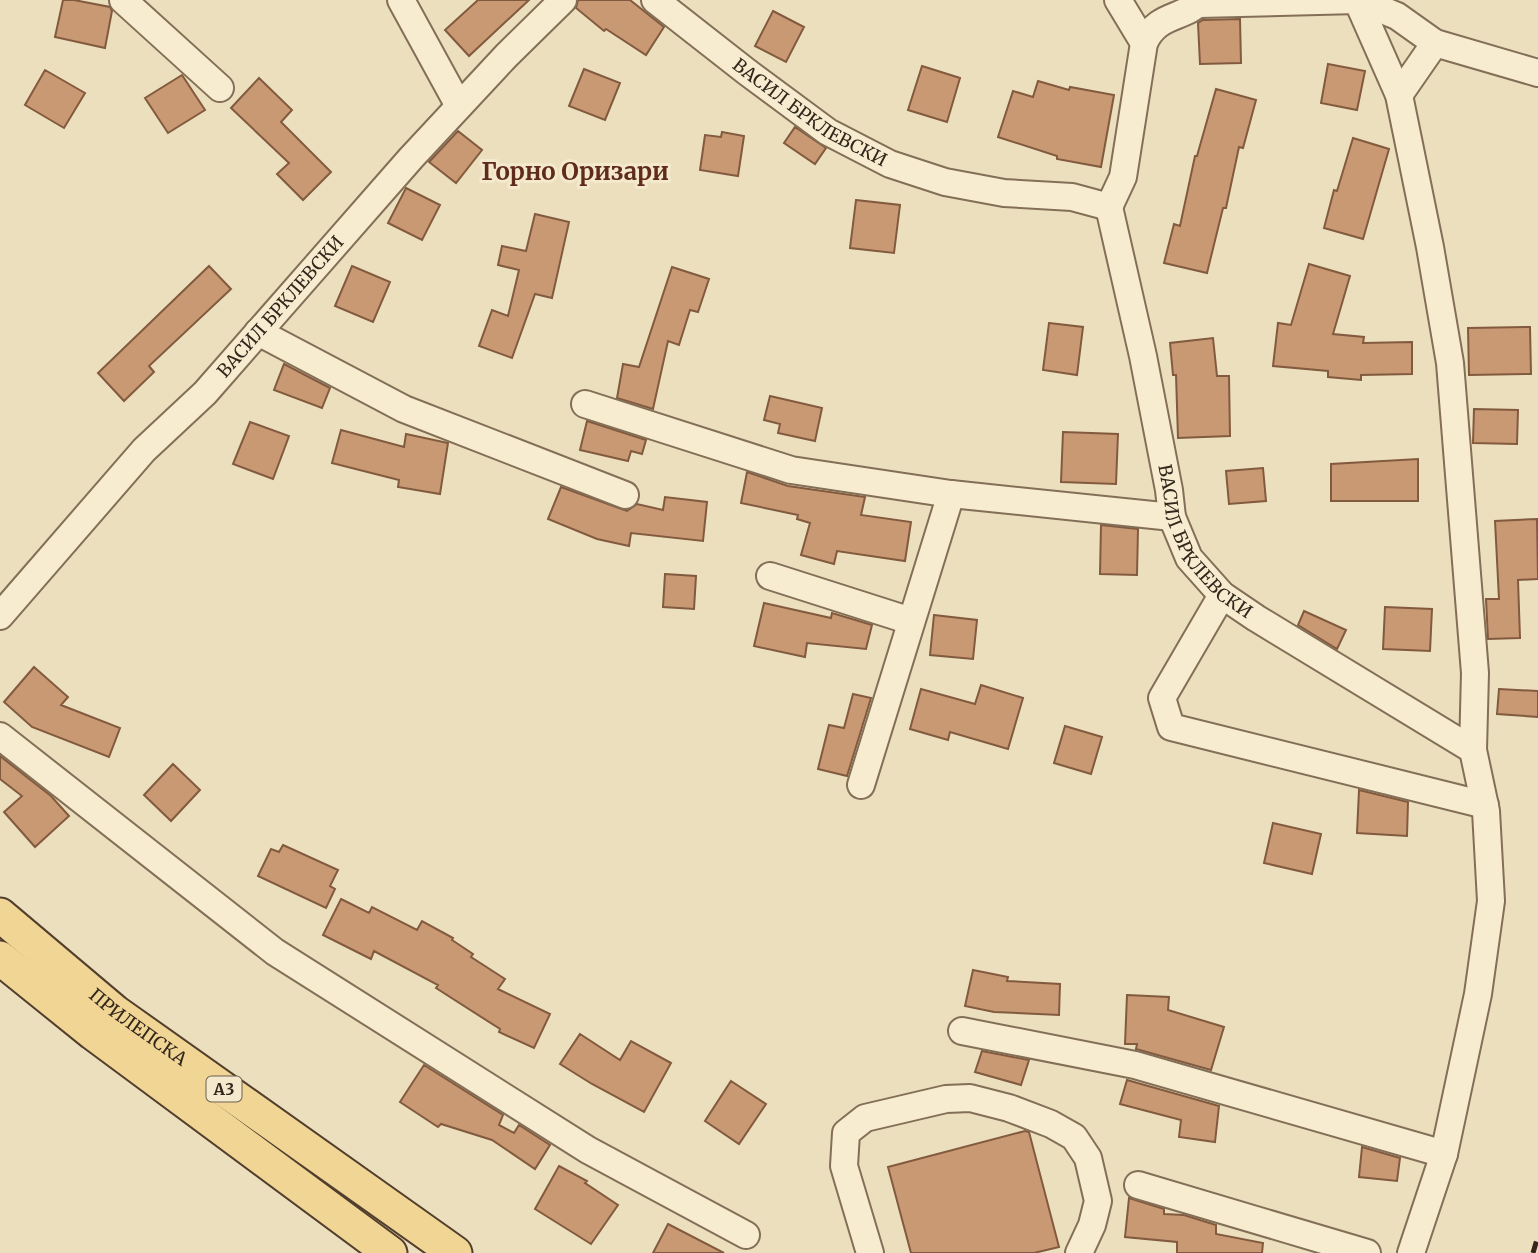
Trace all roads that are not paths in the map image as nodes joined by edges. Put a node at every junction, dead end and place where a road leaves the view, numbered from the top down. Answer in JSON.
{"nodes":[{"id":1,"x":123,"y":0,"type":"edge"},
{"id":2,"x":401,"y":0,"type":"edge"},
{"id":3,"x":563,"y":0,"type":"edge"},
{"id":4,"x":655,"y":0,"type":"edge"},
{"id":5,"x":1118,"y":0,"type":"edge"},
{"id":6,"x":1358,"y":0,"type":"edge"},
{"id":7,"x":1200,"y":2,"type":"edge"},
{"id":8,"x":1144,"y":43,"type":"junction"},
{"id":9,"x":1435,"y":43,"type":"junction"},
{"id":10,"x":1538,"y":73,"type":"edge"},
{"id":11,"x":220,"y":88,"type":"dead end"},
{"id":12,"x":1399,"y":95,"type":"junction"},
{"id":13,"x":459,"y":107,"type":"junction"},
{"id":14,"x":1109,"y":207,"type":"junction"},
{"id":15,"x":258,"y":332,"type":"junction"},
{"id":16,"x":585,"y":404,"type":"dead end"},
{"id":17,"x":951,"y":494,"type":"junction"},
{"id":18,"x":625,"y":495,"type":"dead end"},
{"id":19,"x":1172,"y":517,"type":"junction"},
{"id":20,"x":770,"y":576,"type":"dead end"},
{"id":21,"x":1222,"y":594,"type":"junction"},
{"id":22,"x":0,"y":616,"type":"edge"},
{"id":23,"x":911,"y":621,"type":"junction"},
{"id":24,"x":0,"y":736,"type":"edge"},
{"id":25,"x":1473,"y":750,"type":"junction"},
{"id":26,"x":861,"y":785,"type":"dead end"},
{"id":27,"x":1485,"y":805,"type":"junction"},
{"id":28,"x":0,"y":915,"type":"edge"},
{"id":29,"x":0,"y":958,"type":"edge"},
{"id":30,"x":962,"y":1031,"type":"dead end"},
{"id":31,"x":1444,"y":1154,"type":"junction"},
{"id":32,"x":1138,"y":1185,"type":"dead end"},
{"id":33,"x":746,"y":1235,"type":"dead end"},
{"id":34,"x":390,"y":1253,"type":"edge"},
{"id":35,"x":455,"y":1253,"type":"edge"},
{"id":36,"x":870,"y":1253,"type":"edge"},
{"id":37,"x":1079,"y":1253,"type":"edge"},
{"id":38,"x":1367,"y":1253,"type":"edge"},
{"id":39,"x":1411,"y":1253,"type":"edge"}],
"edges":[{"from":1,"to":11,"type":"street"},
{"from":2,"to":13,"type":"street"},
{"from":3,"to":13,"type":"street","name":"ВАСИЛ БРКЛЕВСКИ"},
{"from":4,"to":14,"type":"street","name":"ВАСИЛ БРКЛЕВСКИ"},
{"from":5,"to":8,"type":"street"},
{"from":6,"to":7,"type":"street"},
{"from":6,"to":9,"type":"street"},
{"from":6,"to":12,"type":"street"},
{"from":7,"to":8,"type":"street"},
{"from":8,"to":14,"type":"street"},
{"from":9,"to":10,"type":"street"},
{"from":9,"to":12,"type":"street"},
{"from":12,"to":25,"type":"street"},
{"from":13,"to":15,"type":"street","name":"ВАСИЛ БРКЛЕВСКИ"},
{"from":14,"to":19,"type":"street","name":"ВАСИЛ БРКЛЕВСКИ"},
{"from":15,"to":18,"type":"street"},
{"from":15,"to":22,"type":"street","name":"ВАСИЛ БРКЛЕВСКИ"},
{"from":16,"to":17,"type":"street"},
{"from":17,"to":19,"type":"street"},
{"from":17,"to":23,"type":"street"},
{"from":19,"to":21,"type":"street","name":"ВАСИЛ БРКЛЕВСКИ"},
{"from":20,"to":23,"type":"street"},
{"from":21,"to":25,"type":"street","name":"ВАСИЛ БРКЛЕВСКИ"},
{"from":21,"to":27,"type":"street"},
{"from":23,"to":26,"type":"street"},
{"from":24,"to":33,"type":"street"},
{"from":25,"to":27,"type":"street"},
{"from":27,"to":31,"type":"street"},
{"from":28,"to":35,"type":"main road","name":"ПРИЛЕПСКА","number":"A3"},
{"from":29,"to":34,"type":"main road","name":"ПРИЛЕПСКА","number":"A3"},
{"from":30,"to":31,"type":"street"},
{"from":31,"to":39,"type":"street"},
{"from":32,"to":38,"type":"street"},
{"from":36,"to":37,"type":"street"}]}
